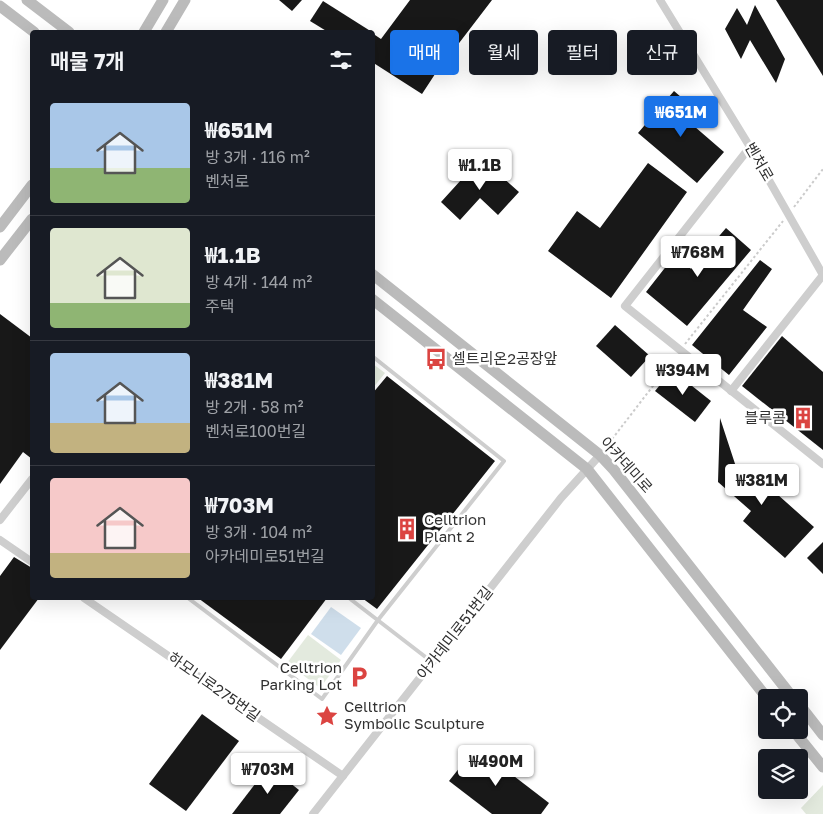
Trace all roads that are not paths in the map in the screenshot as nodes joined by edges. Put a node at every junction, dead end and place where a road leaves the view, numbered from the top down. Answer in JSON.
{"nodes":[{"id":1,"x":27,"y":0,"type":"edge"},
{"id":2,"x":163,"y":0,"type":"edge"},
{"id":3,"x":185,"y":0,"type":"edge"},
{"id":4,"x":660,"y":0,"type":"edge"},
{"id":5,"x":0,"y":6,"type":"edge"},
{"id":6,"x":31,"y":30,"type":"edge"},
{"id":7,"x":66,"y":30,"type":"edge"},
{"id":8,"x":145,"y":30,"type":"edge"},
{"id":9,"x":167,"y":30,"type":"edge"},
{"id":10,"x":750,"y":147,"type":"junction"},
{"id":11,"x":30,"y":188,"type":"edge"},
{"id":12,"x":30,"y":221,"type":"edge"},
{"id":13,"x":0,"y":227,"type":"edge"},
{"id":14,"x":0,"y":260,"type":"edge"},
{"id":15,"x":823,"y":275,"type":"edge"},
{"id":16,"x":375,"y":276,"type":"edge"},
{"id":17,"x":375,"y":301,"type":"edge"},
{"id":18,"x":375,"y":358,"type":"edge"},
{"id":19,"x":731,"y":391,"type":"junction"},
{"id":20,"x":600,"y":455,"type":"junction"},
{"id":21,"x":823,"y":464,"type":"edge"},
{"id":22,"x":587,"y":469,"type":"junction"},
{"id":23,"x":30,"y":482,"type":"edge"},
{"id":24,"x":0,"y":520,"type":"edge"},
{"id":25,"x":0,"y":540,"type":"edge"},
{"id":26,"x":30,"y":561,"type":"edge"},
{"id":27,"x":87,"y":600,"type":"edge"},
{"id":28,"x":191,"y":600,"type":"edge"},
{"id":29,"x":352,"y":600,"type":"edge"},
{"id":30,"x":378,"y":620,"type":"junction"},
{"id":31,"x":432,"y":662,"type":"junction"},
{"id":32,"x":760,"y":689,"type":"edge"},
{"id":33,"x":786,"y":689,"type":"edge"},
{"id":34,"x":808,"y":715,"type":"edge"},
{"id":35,"x":823,"y":734,"type":"edge"},
{"id":36,"x":801,"y":739,"type":"edge"},
{"id":37,"x":822,"y":761,"type":"edge"},
{"id":38,"x":343,"y":776,"type":"junction"},
{"id":39,"x":313,"y":814,"type":"edge"}],
"edges":[{"from":1,"to":7,"type":"main road"},
{"from":2,"to":8,"type":"main road"},
{"from":3,"to":9,"type":"main road"},
{"from":4,"to":10,"type":"street","name":"벤처로"},
{"from":5,"to":6,"type":"main road"},
{"from":10,"to":15,"type":"street","name":"벤처로"},
{"from":10,"to":19,"type":"street"},
{"from":11,"to":13,"type":"main road"},
{"from":12,"to":14,"type":"main road"},
{"from":15,"to":19,"type":"street"},
{"from":16,"to":20,"type":"main road","name":"아카데미로"},
{"from":17,"to":22,"type":"main road","name":"아카데미로"},
{"from":18,"to":30,"type":"lane"},
{"from":19,"to":21,"type":"street"},
{"from":20,"to":22,"type":"street","name":"아카데미로51번길"},
{"from":20,"to":33,"type":"main road","name":"아카데미로"},
{"from":22,"to":31,"type":"street","name":"아카데미로51번길"},
{"from":22,"to":32,"type":"main road","name":"아카데미로"},
{"from":23,"to":24,"type":"street"},
{"from":25,"to":26,"type":"street"},
{"from":27,"to":38,"type":"street","name":"하모니로275번길"},
{"from":28,"to":30,"type":"lane"},
{"from":29,"to":30,"type":"lane"},
{"from":30,"to":31,"type":"lane"},
{"from":31,"to":38,"type":"street","name":"아카데미로51번길"},
{"from":34,"to":35,"type":"main road"},
{"from":36,"to":37,"type":"main road"},
{"from":38,"to":39,"type":"street","name":"아카데미로51번길"}]}
